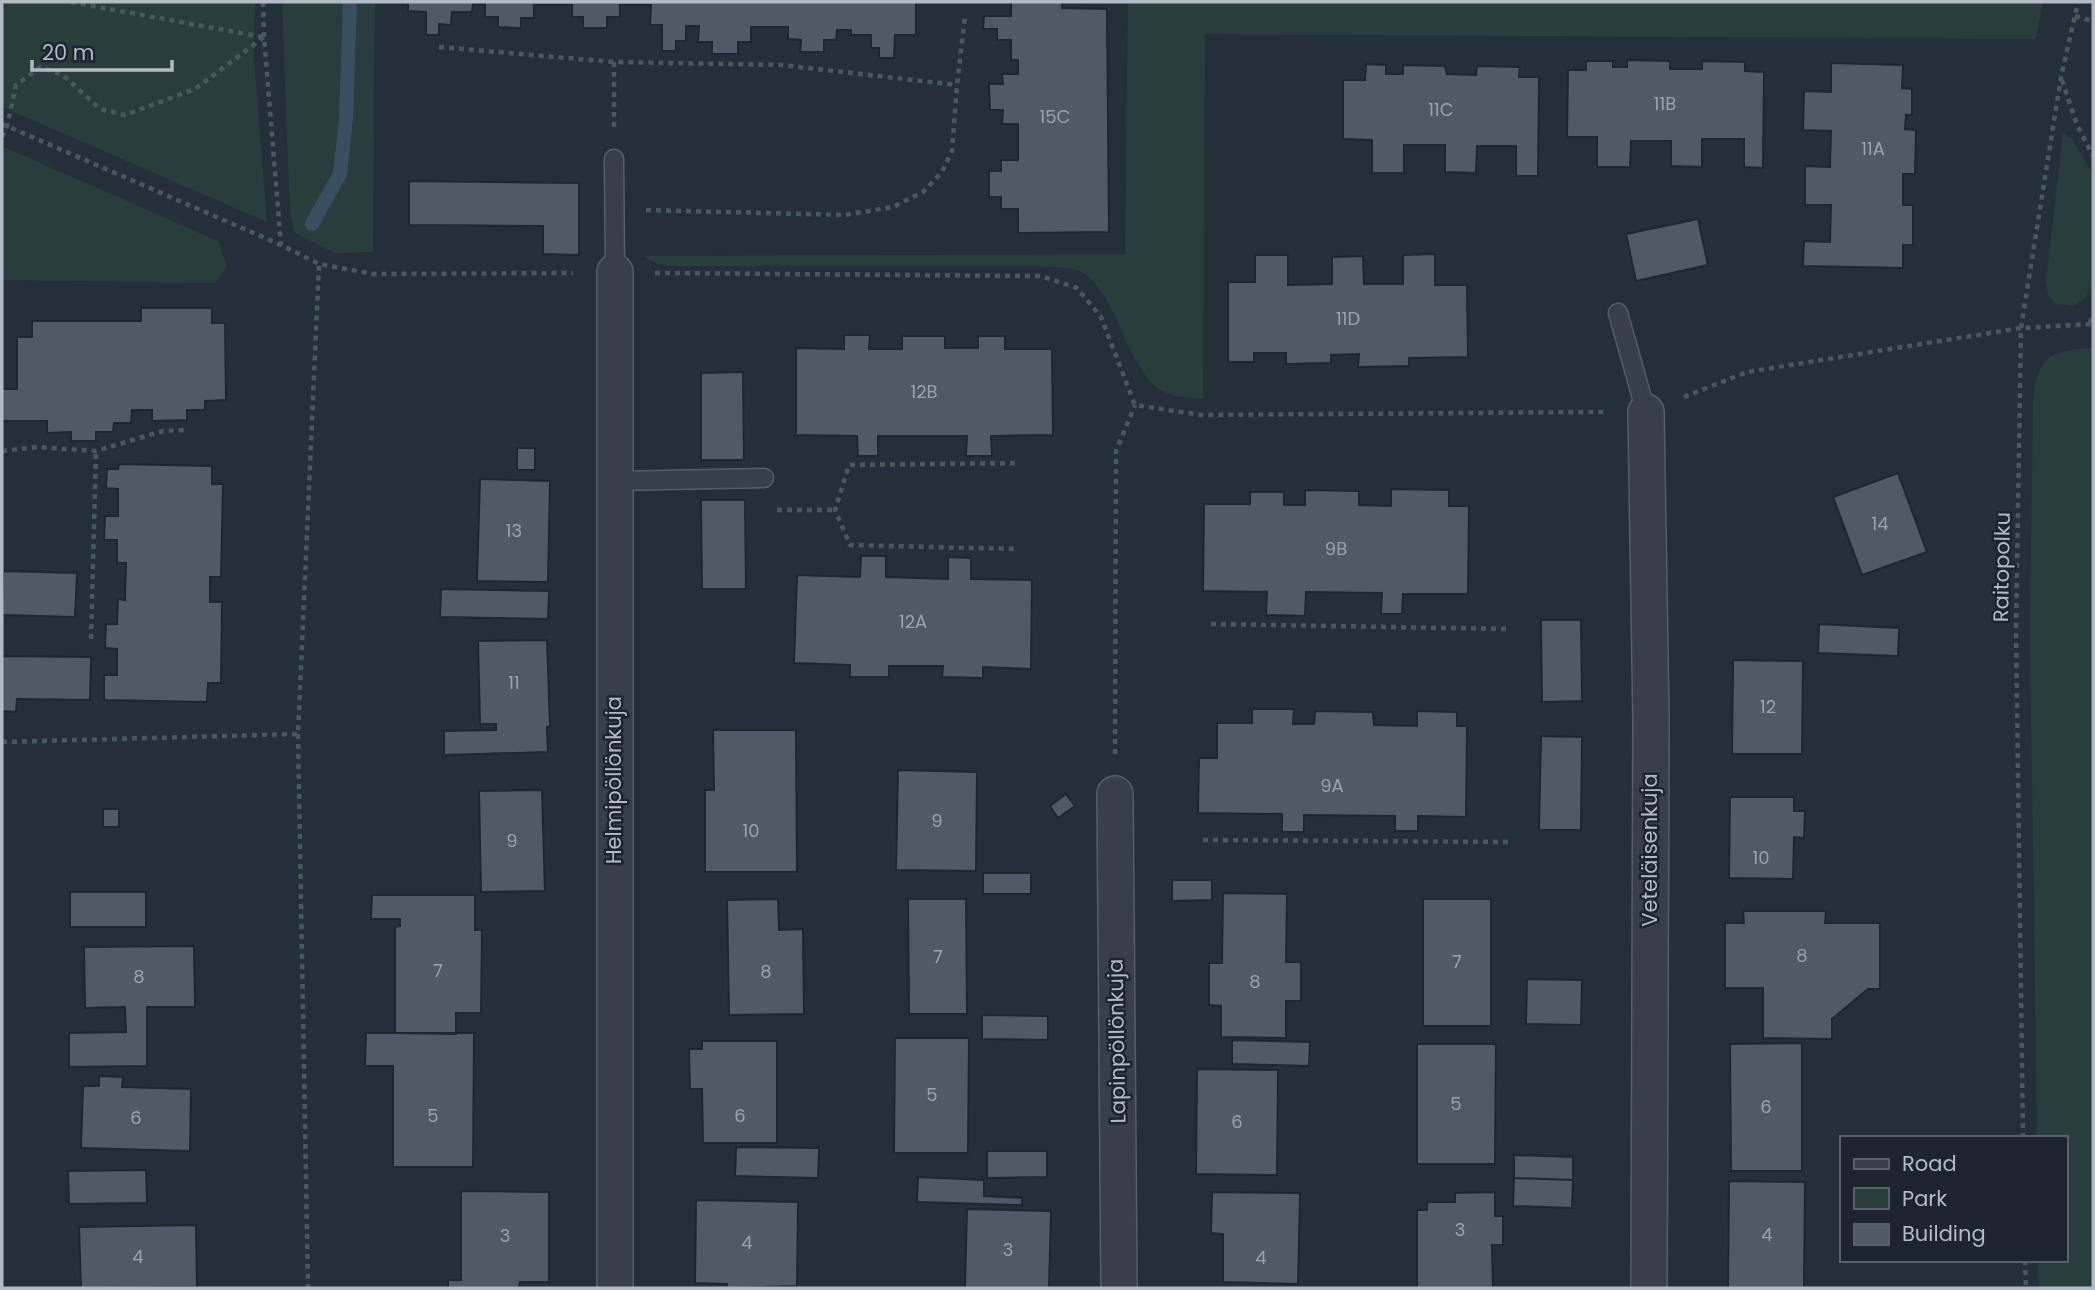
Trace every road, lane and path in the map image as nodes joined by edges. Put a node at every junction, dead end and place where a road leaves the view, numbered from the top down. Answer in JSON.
{"nodes":[{"id":1,"x":71,"y":2,"type":"edge"},
{"id":2,"x":263,"y":2,"type":"edge"},
{"id":3,"x":2078,"y":2,"type":"edge"},
{"id":4,"x":84,"y":3,"type":"edge"},
{"id":5,"x":965,"y":16,"type":"dead end"},
{"id":6,"x":2075,"y":16,"type":"junction"},
{"id":7,"x":2093,"y":21,"type":"edge"},
{"id":8,"x":264,"y":37,"type":"junction"},
{"id":9,"x":439,"y":47,"type":"dead end"},
{"id":10,"x":614,"y":62,"type":"junction"},
{"id":11,"x":2061,"y":77,"type":"junction"},
{"id":12,"x":957,"y":85,"type":"junction"},
{"id":13,"x":4,"y":125,"type":"edge"},
{"id":14,"x":2,"y":137,"type":"edge"},
{"id":15,"x":2093,"y":156,"type":"edge"},
{"id":16,"x":614,"y":159,"type":"joint"},
{"id":17,"x":613,"y":209,"type":"junction"},
{"id":18,"x":281,"y":245,"type":"junction"},
{"id":19,"x":319,"y":264,"type":"junction"},
{"id":20,"x":615,"y":272,"type":"junction"},
{"id":21,"x":1618,"y":313,"type":"dead end"},
{"id":22,"x":2093,"y":314,"type":"edge"},
{"id":23,"x":2092,"y":323,"type":"edge"},
{"id":24,"x":2021,"y":328,"type":"junction"},
{"id":25,"x":1135,"y":405,"type":"junction"},
{"id":26,"x":1646,"y":412,"type":"junction"},
{"id":27,"x":188,"y":430,"type":"dead end"},
{"id":28,"x":2,"y":451,"type":"edge"},
{"id":29,"x":96,"y":451,"type":"junction"},
{"id":30,"x":1015,"y":463,"type":"dead end"},
{"id":31,"x":764,"y":478,"type":"dead end"},
{"id":32,"x":615,"y":481,"type":"junction"},
{"id":33,"x":776,"y":510,"type":"dead end"},
{"id":34,"x":835,"y":510,"type":"junction"},
{"id":35,"x":1016,"y":549,"type":"dead end"},
{"id":36,"x":1211,"y":624,"type":"dead end"},
{"id":37,"x":1508,"y":629,"type":"dead end"},
{"id":38,"x":91,"y":639,"type":"dead end"},
{"id":39,"x":298,"y":734,"type":"junction"},
{"id":40,"x":2,"y":742,"type":"edge"},
{"id":41,"x":1115,"y":794,"type":"joint"},
{"id":42,"x":1203,"y":840,"type":"dead end"},
{"id":43,"x":1509,"y":842,"type":"dead end"},
{"id":44,"x":2023,"y":1136,"type":"edge"},
{"id":45,"x":2025,"y":1262,"type":"edge"},
{"id":46,"x":308,"y":1288,"type":"edge"},
{"id":47,"x":615,"y":1288,"type":"edge"},
{"id":48,"x":1119,"y":1288,"type":"edge"},
{"id":49,"x":1649,"y":1288,"type":"edge"},
{"id":50,"x":2026,"y":1288,"type":"edge"}],
"edges":[{"from":1,"to":4,"type":"path"},
{"from":2,"to":8,"type":"path"},
{"from":3,"to":6,"type":"path","name":"Raitopolku"},
{"from":4,"to":8,"type":"path"},
{"from":5,"to":12,"type":"path"},
{"from":6,"to":7,"type":"path"},
{"from":6,"to":11,"type":"path","name":"Raitopolku"},
{"from":8,"to":13,"type":"path"},
{"from":8,"to":18,"type":"path"},
{"from":9,"to":10,"type":"path"},
{"from":10,"to":12,"type":"path"},
{"from":10,"to":16,"type":"path"},
{"from":11,"to":15,"type":"path"},
{"from":11,"to":24,"type":"path","name":"Raitopolku"},
{"from":12,"to":17,"type":"path"},
{"from":13,"to":14,"type":"path"},
{"from":13,"to":18,"type":"path"},
{"from":16,"to":17,"type":"lane"},
{"from":17,"to":20,"type":"lane"},
{"from":18,"to":19,"type":"path"},
{"from":19,"to":20,"type":"path"},
{"from":19,"to":39,"type":"path"},
{"from":20,"to":25,"type":"path"},
{"from":20,"to":32,"type":"street","name":"Helmipöllönkuja"},
{"from":21,"to":26,"type":"lane"},
{"from":22,"to":23,"type":"path"},
{"from":23,"to":24,"type":"path"},
{"from":24,"to":26,"type":"path"},
{"from":24,"to":44,"type":"path","name":"Raitopolku"},
{"from":25,"to":26,"type":"path"},
{"from":25,"to":41,"type":"path"},
{"from":26,"to":49,"type":"street","name":"Veteläisenkuja"},
{"from":27,"to":29,"type":"path"},
{"from":28,"to":29,"type":"path"},
{"from":29,"to":38,"type":"path"},
{"from":30,"to":34,"type":"path"},
{"from":31,"to":32,"type":"lane"},
{"from":32,"to":47,"type":"street","name":"Helmipöllönkuja"},
{"from":33,"to":34,"type":"path"},
{"from":34,"to":35,"type":"path"},
{"from":36,"to":37,"type":"path"},
{"from":39,"to":40,"type":"path"},
{"from":39,"to":46,"type":"path"},
{"from":41,"to":48,"type":"street","name":"Lapinpöllönkuja"},
{"from":42,"to":43,"type":"path"},
{"from":45,"to":50,"type":"path"}]}
